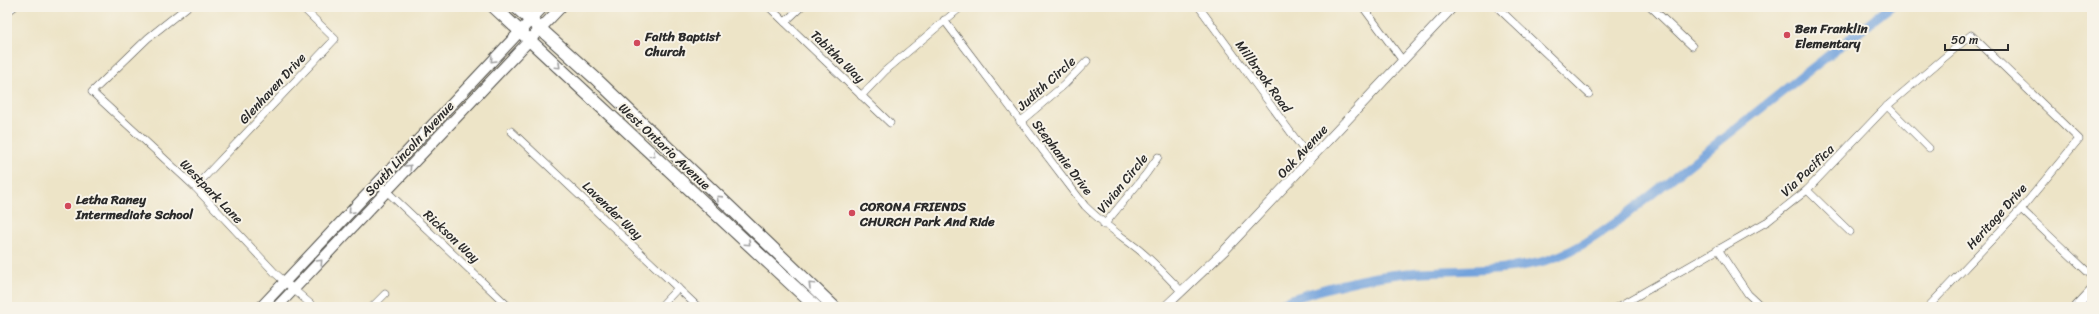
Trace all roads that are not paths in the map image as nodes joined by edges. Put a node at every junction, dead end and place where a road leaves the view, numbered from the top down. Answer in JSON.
{"nodes":[{"id":1,"x":14,"y":7,"type":"edge"},
{"id":2,"x":187,"y":7,"type":"edge"},
{"id":3,"x":302,"y":7,"type":"edge"},
{"id":4,"x":494,"y":7,"type":"edge"},
{"id":5,"x":516,"y":7,"type":"edge"},
{"id":6,"x":543,"y":7,"type":"edge"},
{"id":7,"x":561,"y":7,"type":"edge"},
{"id":8,"x":769,"y":7,"type":"edge"},
{"id":9,"x":801,"y":7,"type":"edge"},
{"id":10,"x":961,"y":7,"type":"edge"},
{"id":11,"x":1198,"y":7,"type":"edge"},
{"id":12,"x":1363,"y":7,"type":"edge"},
{"id":13,"x":1453,"y":7,"type":"edge"},
{"id":14,"x":1497,"y":7,"type":"edge"},
{"id":15,"x":1651,"y":7,"type":"edge"},
{"id":16,"x":7,"y":12,"type":"edge"},
{"id":17,"x":530,"y":20,"type":"junction"},
{"id":18,"x":944,"y":20,"type":"junction"},
{"id":19,"x":786,"y":22,"type":"junction"},
{"id":20,"x":540,"y":28,"type":"junction"},
{"id":21,"x":520,"y":32,"type":"junction"},
{"id":22,"x":529,"y":40,"type":"junction"},
{"id":23,"x":1692,"y":46,"type":"dead end"},
{"id":24,"x":1087,"y":61,"type":"dead end"},
{"id":25,"x":1403,"y":61,"type":"junction"},
{"id":26,"x":1589,"y":94,"type":"dead end"},
{"id":27,"x":861,"y":96,"type":"junction"},
{"id":28,"x":1887,"y":106,"type":"junction"},
{"id":29,"x":1020,"y":122,"type":"junction"},
{"id":30,"x":890,"y":123,"type":"dead end"},
{"id":31,"x":511,"y":131,"type":"dead end"},
{"id":32,"x":2079,"y":139,"type":"joint"},
{"id":33,"x":1929,"y":148,"type":"dead end"},
{"id":34,"x":1158,"y":157,"type":"dead end"},
{"id":35,"x":1311,"y":160,"type":"junction"},
{"id":36,"x":378,"y":183,"type":"junction"},
{"id":37,"x":195,"y":187,"type":"junction"},
{"id":38,"x":1807,"y":190,"type":"junction"},
{"id":39,"x":387,"y":191,"type":"junction"},
{"id":40,"x":2021,"y":209,"type":"junction"},
{"id":41,"x":1104,"y":225,"type":"junction"},
{"id":42,"x":1850,"y":232,"type":"dead end"},
{"id":43,"x":1718,"y":248,"type":"junction"},
{"id":44,"x":2092,"y":276,"type":"edge"},
{"id":45,"x":284,"y":282,"type":"junction"},
{"id":46,"x":678,"y":288,"type":"junction"},
{"id":47,"x":293,"y":290,"type":"junction"},
{"id":48,"x":2092,"y":290,"type":"edge"},
{"id":49,"x":1181,"y":291,"type":"junction"},
{"id":50,"x":385,"y":294,"type":"dead end"},
{"id":51,"x":261,"y":307,"type":"edge"},
{"id":52,"x":277,"y":307,"type":"edge"},
{"id":53,"x":314,"y":307,"type":"edge"},
{"id":54,"x":372,"y":307,"type":"edge"},
{"id":55,"x":509,"y":307,"type":"edge"},
{"id":56,"x":660,"y":307,"type":"edge"},
{"id":57,"x":698,"y":307,"type":"edge"},
{"id":58,"x":816,"y":307,"type":"edge"},
{"id":59,"x":834,"y":307,"type":"edge"},
{"id":60,"x":1165,"y":307,"type":"edge"},
{"id":61,"x":1618,"y":307,"type":"edge"},
{"id":62,"x":1762,"y":307,"type":"edge"},
{"id":63,"x":1928,"y":307,"type":"edge"},
{"id":64,"x":2076,"y":307,"type":"edge"}],
"edges":[{"from":1,"to":16,"type":"street"},
{"from":2,"to":37,"type":"street","name":"Westpark Lane"},
{"from":3,"to":37,"type":"street","name":"Glenhaven Drive"},
{"from":4,"to":21,"type":"main road","name":"West Ontario Avenue"},
{"from":5,"to":17,"type":"main road","name":"West Ontario Avenue"},
{"from":6,"to":17,"type":"main road","name":"South Lincoln Avenue"},
{"from":7,"to":20,"type":"main road","name":"South Lincoln Avenue"},
{"from":8,"to":19,"type":"street","name":"Tabitha Way"},
{"from":9,"to":19,"type":"street"},
{"from":10,"to":18,"type":"street"},
{"from":11,"to":35,"type":"street","name":"Millbrook Road"},
{"from":12,"to":25,"type":"street"},
{"from":13,"to":25,"type":"street","name":"Oak Avenue"},
{"from":14,"to":26,"type":"street"},
{"from":15,"to":23,"type":"street"},
{"from":17,"to":20,"type":"main road","name":"West Ontario Avenue"},
{"from":17,"to":21,"type":"main road","name":"South Lincoln Avenue"},
{"from":18,"to":27,"type":"street"},
{"from":18,"to":29,"type":"street","name":"Stephanie Drive"},
{"from":19,"to":27,"type":"street","name":"Tabitha Way"},
{"from":20,"to":22,"type":"main road","name":"South Lincoln Avenue"},
{"from":59,"to":20,"type":"main road","name":"West Ontario Avenue","one_way":true},
{"from":21,"to":22,"type":"main road","name":"West Ontario Avenue"},
{"from":21,"to":36,"type":"main road","name":"South Lincoln Avenue","one_way":true},
{"from":39,"to":22,"type":"main road","name":"South Lincoln Avenue","one_way":true},
{"from":22,"to":58,"type":"main road","name":"West Ontario Avenue","one_way":true},
{"from":24,"to":29,"type":"street","name":"Judith Circle"},
{"from":25,"to":35,"type":"street","name":"Oak Avenue"},
{"from":27,"to":30,"type":"street","name":"Tabitha Way"},
{"from":28,"to":32,"type":"street","name":"Via Pacifica"},
{"from":28,"to":33,"type":"street"},
{"from":28,"to":38,"type":"street","name":"Via Pacifica"},
{"from":29,"to":41,"type":"street","name":"Stephanie Drive"},
{"from":31,"to":46,"type":"street","name":"Lavender Way"},
{"from":32,"to":40,"type":"street","name":"Heritage Drive"},
{"from":34,"to":41,"type":"street","name":"Vivian Circle"},
{"from":35,"to":49,"type":"street","name":"Oak Avenue"},
{"from":36,"to":39,"type":"street","name":"Rickson Way"},
{"from":36,"to":45,"type":"main road","name":"South Lincoln Avenue","one_way":true},
{"from":37,"to":45,"type":"street","name":"Westpark Lane"},
{"from":38,"to":42,"type":"street"},
{"from":38,"to":43,"type":"street","name":"Via Pacifica"},
{"from":47,"to":39,"type":"main road","name":"South Lincoln Avenue","one_way":true},
{"from":39,"to":55,"type":"street","name":"Rickson Way"},
{"from":40,"to":44,"type":"street"},
{"from":40,"to":63,"type":"street","name":"Heritage Drive"},
{"from":41,"to":49,"type":"street","name":"Stephanie Drive"},
{"from":43,"to":61,"type":"street","name":"Via Pacifica"},
{"from":43,"to":62,"type":"street"},
{"from":45,"to":47,"type":"street","name":"Westpark Lane"},
{"from":45,"to":51,"type":"main road","name":"South Lincoln Avenue"},
{"from":46,"to":56,"type":"street"},
{"from":46,"to":57,"type":"street","name":"Lavender Way"},
{"from":47,"to":52,"type":"main road","name":"South Lincoln Avenue"},
{"from":47,"to":53,"type":"street","name":"Westpark Lane"},
{"from":48,"to":64,"type":"street"},
{"from":49,"to":60,"type":"street","name":"Oak Avenue"},
{"from":50,"to":54,"type":"street"}]}
